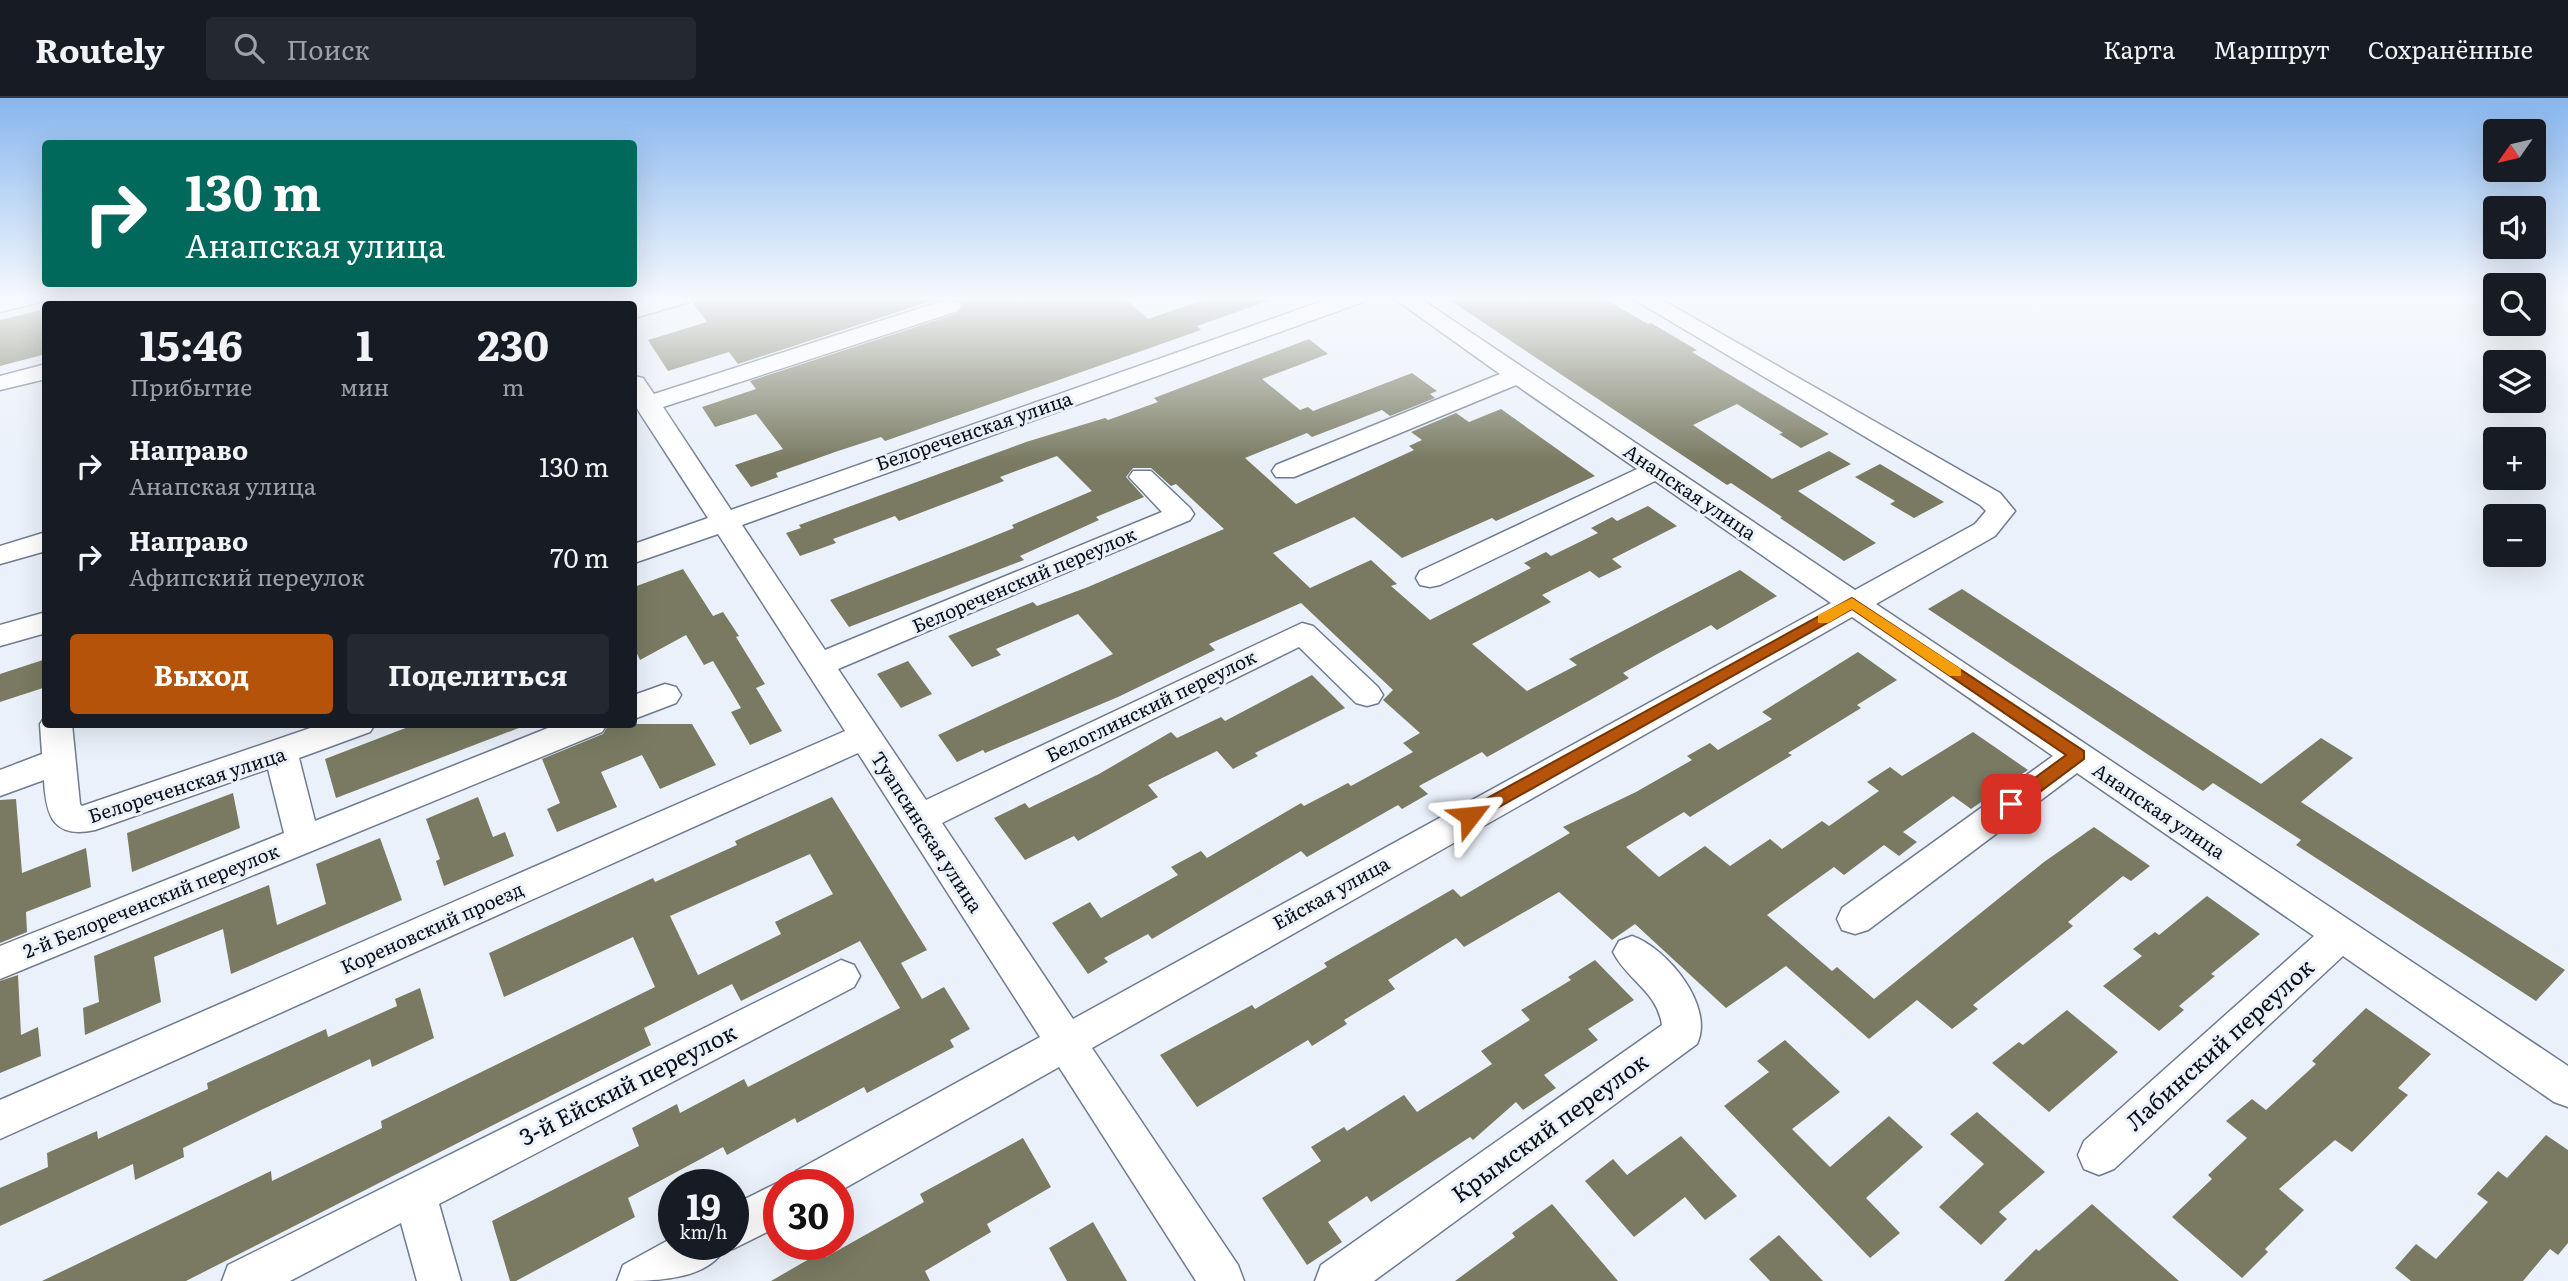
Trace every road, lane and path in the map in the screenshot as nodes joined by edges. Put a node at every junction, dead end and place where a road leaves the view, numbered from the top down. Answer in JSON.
{"nodes":[{"id":1,"x":785,"y":352,"type":"edge"},
{"id":2,"x":1198,"y":352,"type":"edge"},
{"id":3,"x":1485,"y":352,"type":"edge"},
{"id":4,"x":1736,"y":352,"type":"edge"},
{"id":5,"x":42,"y":372,"type":"edge"},
{"id":6,"x":1519,"y":375,"type":"junction"},
{"id":7,"x":0,"y":383,"type":"edge"},
{"id":8,"x":640,"y":393,"type":"edge"},
{"id":9,"x":1657,"y":470,"type":"junction"},
{"id":10,"x":1286,"y":471,"type":"dead end"},
{"id":11,"x":1142,"y":477,"type":"dead end"},
{"id":12,"x":723,"y":520,"type":"junction"},
{"id":13,"x":42,"y":542,"type":"edge"},
{"id":14,"x":637,"y":553,"type":"edge"},
{"id":15,"x":0,"y":555,"type":"edge"},
{"id":16,"x":1430,"y":578,"type":"dead end"},
{"id":17,"x":1852,"y":603,"type":"junction"},
{"id":18,"x":42,"y":623,"type":"edge"},
{"id":19,"x":0,"y":636,"type":"edge"},
{"id":20,"x":818,"y":666,"type":"junction"},
{"id":21,"x":665,"y":695,"type":"dead end"},
{"id":22,"x":1367,"y":695,"type":"dead end"},
{"id":23,"x":637,"y":707,"type":"edge"},
{"id":24,"x":56,"y":728,"type":"edge"},
{"id":25,"x":349,"y":728,"type":"edge"},
{"id":26,"x":581,"y":728,"type":"edge"},
{"id":27,"x":865,"y":736,"type":"junction"},
{"id":28,"x":281,"y":754,"type":"junction"},
{"id":29,"x":2078,"y":755,"type":"junction"},
{"id":30,"x":57,"y":762,"type":"junction"},
{"id":31,"x":0,"y":783,"type":"edge"},
{"id":32,"x":919,"y":819,"type":"junction"},
{"id":33,"x":303,"y":839,"type":"junction"},
{"id":34,"x":1855,"y":919,"type":"dead end"},
{"id":35,"x":2341,"y":935,"type":"junction"},
{"id":36,"x":1632,"y":952,"type":"dead end"},
{"id":37,"x":0,"y":963,"type":"edge"},
{"id":38,"x":841,"y":976,"type":"dead end"},
{"id":39,"x":1064,"y":1042,"type":"junction"},
{"id":40,"x":2568,"y":1089,"type":"edge"},
{"id":41,"x":0,"y":1120,"type":"edge"},
{"id":42,"x":2099,"y":1155,"type":"dead end"},
{"id":43,"x":839,"y":1169,"type":"edge"},
{"id":44,"x":415,"y":1194,"type":"junction"},
{"id":45,"x":676,"y":1260,"type":"edge"},
{"id":46,"x":244,"y":1281,"type":"edge"},
{"id":47,"x":439,"y":1281,"type":"edge"},
{"id":48,"x":639,"y":1281,"type":"edge"},
{"id":49,"x":1222,"y":1281,"type":"edge"},
{"id":50,"x":1337,"y":1281,"type":"edge"}],
"edges":[{"from":1,"to":8,"type":"street"},
{"from":2,"to":12,"type":"street","name":"Белореченская улица"},
{"from":3,"to":6,"type":"street","name":"Анапская улица"},
{"from":4,"to":17,"type":"street","name":"Ейская улица"},
{"from":5,"to":7,"type":"street"},
{"from":6,"to":9,"type":"street","name":"Анапская улица"},
{"from":6,"to":10,"type":"street"},
{"from":8,"to":12,"type":"street","name":"Туапсинская улица"},
{"from":9,"to":16,"type":"street"},
{"from":9,"to":17,"type":"street","name":"Анапская улица"},
{"from":11,"to":20,"type":"street","name":"Белореченский переулок"},
{"from":12,"to":14,"type":"street","name":"Белореченская улица"},
{"from":12,"to":20,"type":"street","name":"Туапсинская улица"},
{"from":13,"to":15,"type":"street"},
{"from":17,"to":29,"type":"street","name":"Анапская улица"},
{"from":17,"to":39,"type":"street","name":"Ейская улица"},
{"from":18,"to":19,"type":"street"},
{"from":20,"to":27,"type":"street","name":"Туапсинская улица"},
{"from":21,"to":23,"type":"street"},
{"from":22,"to":32,"type":"street","name":"Белоглинский переулок"},
{"from":24,"to":30,"type":"street","name":"Белореченская улица"},
{"from":25,"to":28,"type":"street","name":"Белореченская улица"},
{"from":26,"to":33,"type":"street","name":"2-й Белореченский переулок"},
{"from":27,"to":32,"type":"street","name":"Туапсинская улица"},
{"from":27,"to":41,"type":"street","name":"Кореновский проезд"},
{"from":28,"to":30,"type":"street","name":"Белореченская улица"},
{"from":28,"to":33,"type":"street","name":"2-й Белореченский переулок"},
{"from":29,"to":34,"type":"street"},
{"from":29,"to":35,"type":"street","name":"Анапская улица"},
{"from":30,"to":31,"type":"street"},
{"from":32,"to":39,"type":"street","name":"Туапсинская улица"},
{"from":33,"to":37,"type":"street","name":"2-й Белореченский переулок"},
{"from":35,"to":40,"type":"street","name":"Анапская улица"},
{"from":35,"to":42,"type":"street","name":"Лабинский переулок"},
{"from":36,"to":50,"type":"street","name":"Крымский переулок"},
{"from":38,"to":44,"type":"street","name":"3-й Ейский переулок"},
{"from":39,"to":43,"type":"street","name":"Ейская улица"},
{"from":39,"to":49,"type":"street","name":"Туапсинская улица"},
{"from":44,"to":46,"type":"street","name":"3-й Ейский переулок"},
{"from":44,"to":47,"type":"street"},
{"from":45,"to":48,"type":"street"}]}
